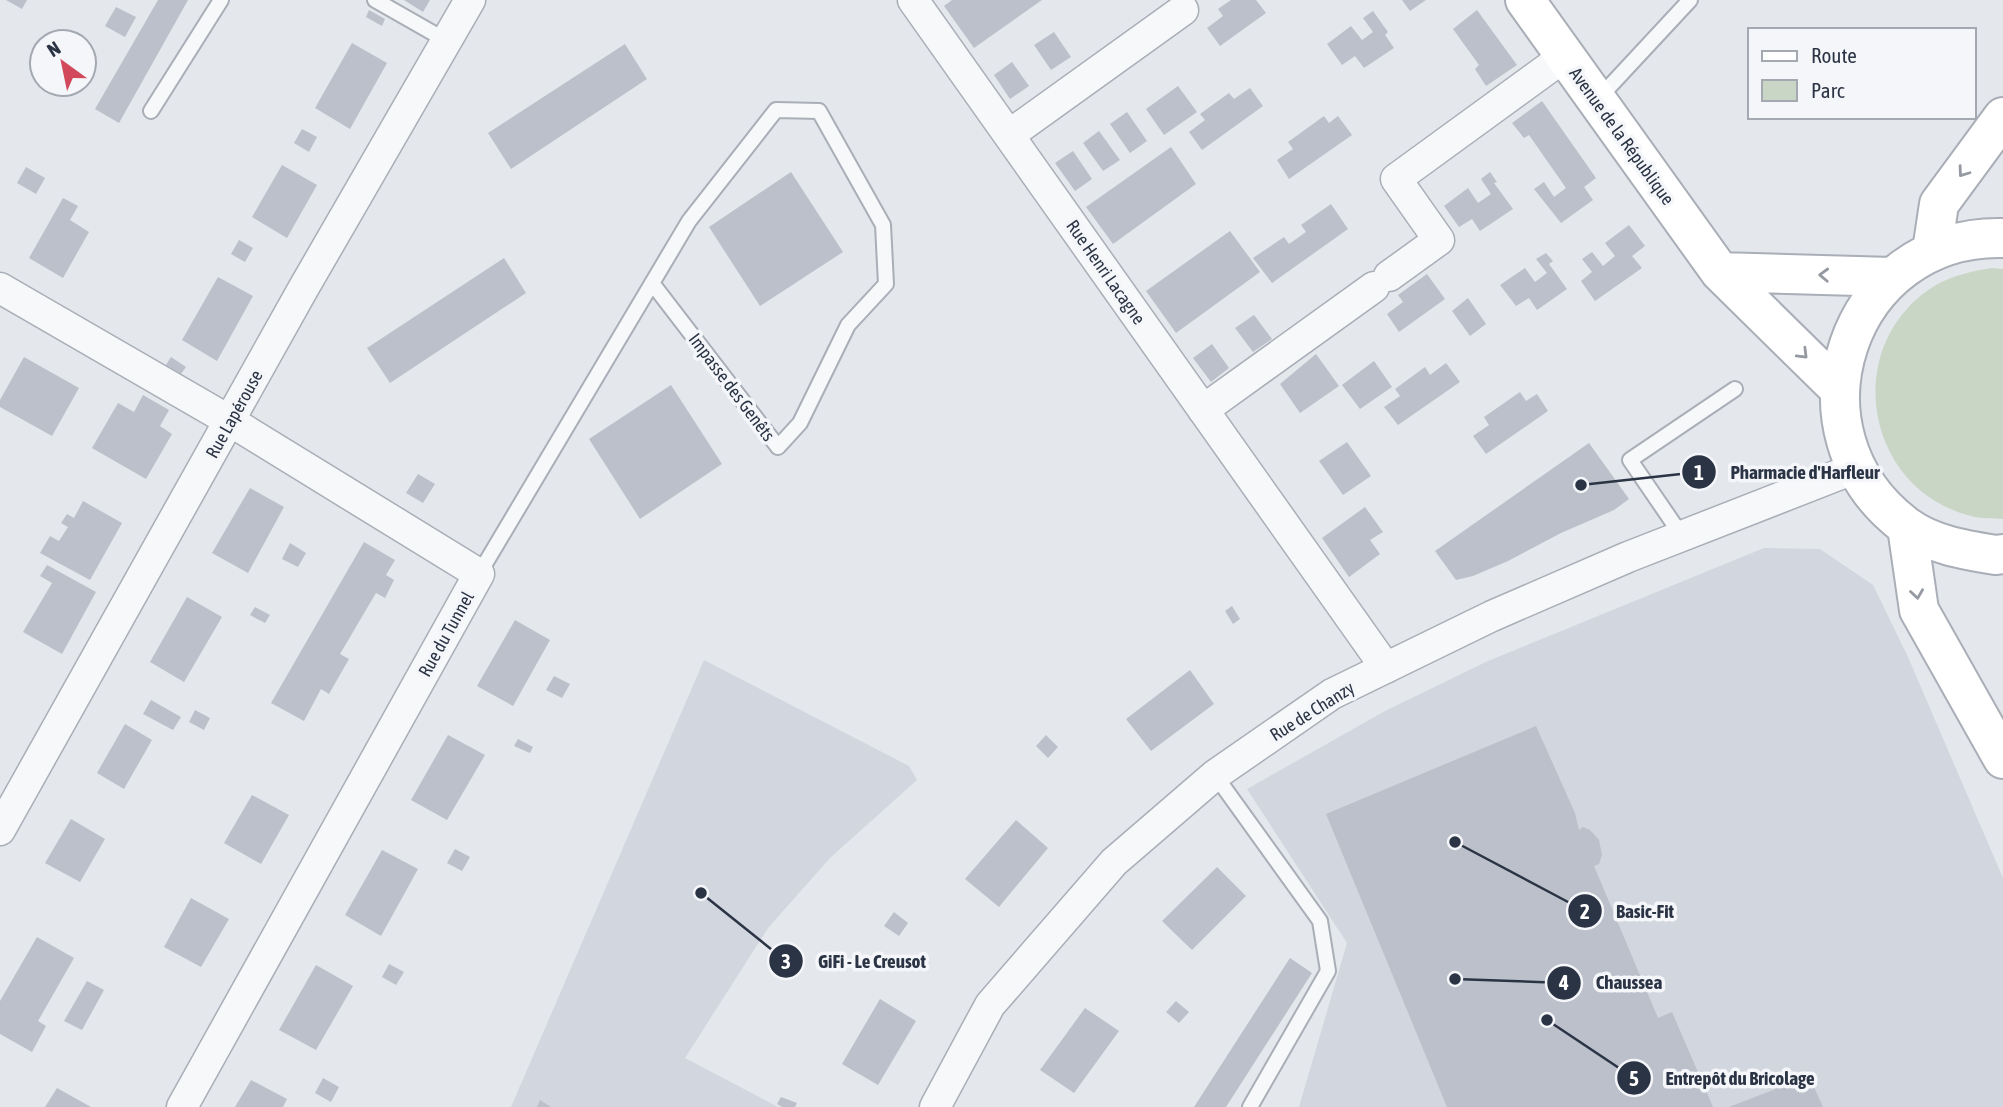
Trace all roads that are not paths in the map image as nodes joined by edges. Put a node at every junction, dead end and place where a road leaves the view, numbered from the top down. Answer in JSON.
{"nodes":[{"id":1,"x":221,"y":0,"type":"edge"},
{"id":2,"x":375,"y":0,"type":"edge"},
{"id":3,"x":470,"y":0,"type":"edge"},
{"id":4,"x":913,"y":0,"type":"edge"},
{"id":5,"x":1525,"y":0,"type":"edge"},
{"id":6,"x":1690,"y":0,"type":"edge"},
{"id":7,"x":1183,"y":10,"type":"dead end"},
{"id":8,"x":446,"y":41,"type":"junction"},
{"id":9,"x":1565,"y":56,"type":"junction"},
{"id":10,"x":1597,"y":100,"type":"junction"},
{"id":11,"x":150,"y":111,"type":"dead end"},
{"id":12,"x":2003,"y":117,"type":"edge"},
{"id":13,"x":1009,"y":135,"type":"junction"},
{"id":14,"x":2003,"y":238,"type":"edge"},
{"id":15,"x":1932,"y":251,"type":"junction"},
{"id":16,"x":1720,"y":272,"type":"junction"},
{"id":17,"x":1892,"y":277,"type":"junction"},
{"id":18,"x":652,"y":283,"type":"junction"},
{"id":19,"x":0,"y":288,"type":"edge"},
{"id":20,"x":1735,"y":389,"type":"dead end"},
{"id":21,"x":1839,"y":389,"type":"junction"},
{"id":22,"x":1203,"y":410,"type":"junction"},
{"id":23,"x":230,"y":421,"type":"junction"},
{"id":24,"x":1856,"y":468,"type":"junction"},
{"id":25,"x":1907,"y":527,"type":"junction"},
{"id":26,"x":1682,"y":536,"type":"junction"},
{"id":27,"x":2003,"y":554,"type":"edge"},
{"id":28,"x":479,"y":574,"type":"junction"},
{"id":29,"x":1386,"y":668,"type":"junction"},
{"id":30,"x":2003,"y":759,"type":"edge"},
{"id":31,"x":1215,"y":775,"type":"junction"},
{"id":32,"x":0,"y":830,"type":"edge"},
{"id":33,"x":183,"y":1107,"type":"edge"},
{"id":34,"x":935,"y":1107,"type":"edge"},
{"id":35,"x":1250,"y":1107,"type":"edge"}],
"edges":[{"from":1,"to":11,"type":"lane"},
{"from":2,"to":8,"type":"lane"},
{"from":3,"to":8,"type":"street","name":"Rue Lapérouse"},
{"from":4,"to":13,"type":"street","name":"Rue Henri Lacagne"},
{"from":5,"to":9,"type":"street","name":"Avenue de la République"},
{"from":6,"to":10,"type":"lane"},
{"from":7,"to":13,"type":"street"},
{"from":8,"to":23,"type":"street","name":"Rue Lapérouse"},
{"from":9,"to":10,"type":"street","name":"Avenue de la République"},
{"from":9,"to":22,"type":"street"},
{"from":10,"to":16,"type":"street","name":"Avenue de la République"},
{"from":12,"to":15,"type":"street","one_way":true},
{"from":13,"to":22,"type":"street","name":"Rue Henri Lacagne"},
{"from":14,"to":15,"type":"street"},
{"from":15,"to":17,"type":"street"},
{"from":17,"to":16,"type":"street","one_way":true},
{"from":16,"to":21,"type":"street","name":"Avenue de la République","one_way":true},
{"from":17,"to":21,"type":"street"},
{"from":18,"to":18,"type":"lane","name":"Impasse des Genêts"},
{"from":18,"to":28,"type":"lane","name":"Impasse des Genêts"},
{"from":19,"to":23,"type":"street","name":"Rue du Tunnel"},
{"from":20,"to":26,"type":"lane"},
{"from":21,"to":24,"type":"street"},
{"from":22,"to":29,"type":"street","name":"Rue Henri Lacagne"},
{"from":23,"to":28,"type":"street","name":"Rue du Tunnel"},
{"from":23,"to":32,"type":"street","name":"Rue Lapérouse"},
{"from":24,"to":25,"type":"street"},
{"from":24,"to":26,"type":"street","name":"Rue de Chanzy"},
{"from":25,"to":27,"type":"street"},
{"from":25,"to":30,"type":"street","one_way":true},
{"from":26,"to":29,"type":"street","name":"Rue de Chanzy"},
{"from":28,"to":33,"type":"street","name":"Rue du Tunnel"},
{"from":29,"to":31,"type":"street","name":"Rue de Chanzy"},
{"from":31,"to":34,"type":"street","name":"Rue de Chanzy"},
{"from":31,"to":35,"type":"lane"}]}
